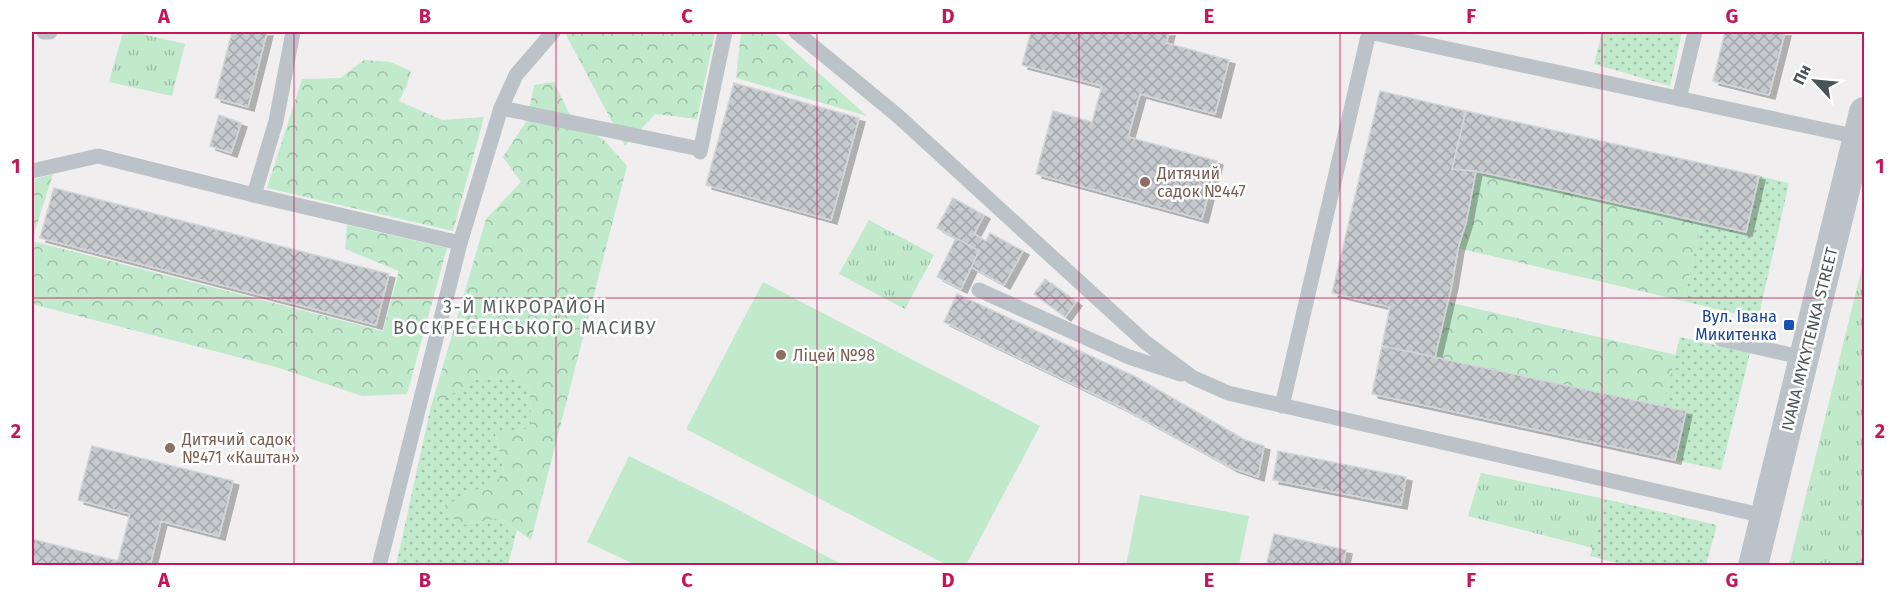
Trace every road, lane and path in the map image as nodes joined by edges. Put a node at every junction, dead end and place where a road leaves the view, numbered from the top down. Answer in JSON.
{"nodes":[{"id":1,"x":44,"y":32,"type":"edge"},
{"id":2,"x":50,"y":32,"type":"edge"},
{"id":3,"x":293,"y":32,"type":"edge"},
{"id":4,"x":553,"y":32,"type":"edge"},
{"id":5,"x":724,"y":32,"type":"edge"},
{"id":6,"x":796,"y":32,"type":"edge"},
{"id":7,"x":1695,"y":32,"type":"edge"},
{"id":8,"x":1679,"y":99,"type":"junction"},
{"id":9,"x":501,"y":108,"type":"junction"},
{"id":10,"x":1861,"y":125,"type":"edge"},
{"id":11,"x":32,"y":171,"type":"edge"},
{"id":12,"x":254,"y":195,"type":"junction"},
{"id":13,"x":460,"y":243,"type":"junction"},
{"id":14,"x":979,"y":290,"type":"dead end"},
{"id":15,"x":1721,"y":339,"type":"dead end"},
{"id":16,"x":1805,"y":358,"type":"junction"},
{"id":17,"x":1197,"y":379,"type":"junction"},
{"id":18,"x":1282,"y":406,"type":"junction"},
{"id":19,"x":1765,"y":516,"type":"junction"},
{"id":20,"x":379,"y":566,"type":"edge"},
{"id":21,"x":1753,"y":566,"type":"edge"}],
"edges":[{"from":1,"to":2,"type":"lane"},
{"from":3,"to":12,"type":"lane"},
{"from":4,"to":9,"type":"lane"},
{"from":5,"to":9,"type":"lane"},
{"from":6,"to":17,"type":"lane"},
{"from":7,"to":8,"type":"lane"},
{"from":8,"to":10,"type":"lane"},
{"from":8,"to":18,"type":"lane"},
{"from":9,"to":13,"type":"lane"},
{"from":10,"to":16,"type":"street","name":"IVANA MYKYTENKA STREET"},
{"from":11,"to":12,"type":"lane"},
{"from":12,"to":13,"type":"lane"},
{"from":13,"to":20,"type":"lane"},
{"from":14,"to":17,"type":"lane"},
{"from":15,"to":16,"type":"lane"},
{"from":16,"to":19,"type":"street","name":"IVANA MYKYTENKA STREET"},
{"from":17,"to":18,"type":"lane"},
{"from":18,"to":19,"type":"lane"},
{"from":19,"to":21,"type":"street","name":"IVANA MYKYTENKA STREET"}]}
